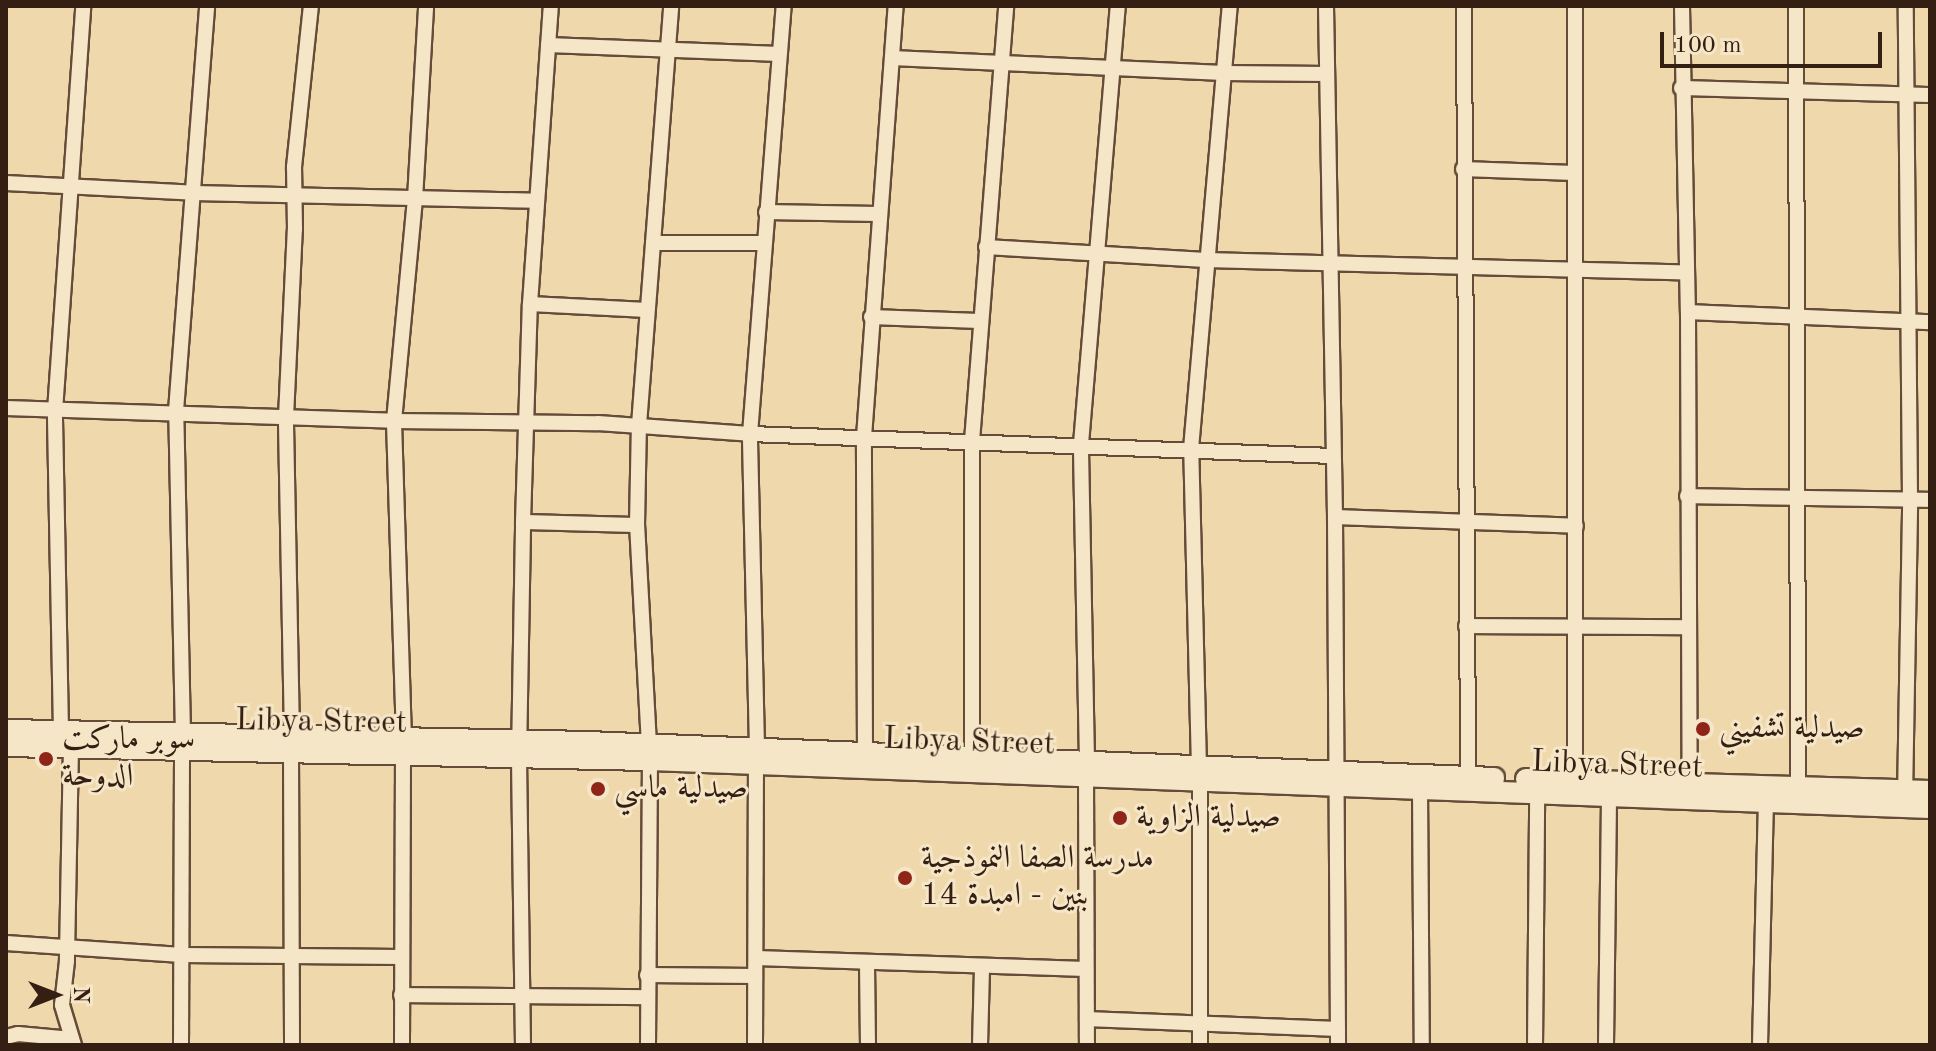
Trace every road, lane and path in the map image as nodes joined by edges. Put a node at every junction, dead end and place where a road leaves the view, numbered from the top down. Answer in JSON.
{"nodes":[{"id":1,"x":83,"y":6,"type":"edge"},
{"id":2,"x":207,"y":6,"type":"edge"},
{"id":3,"x":311,"y":6,"type":"edge"},
{"id":4,"x":426,"y":6,"type":"edge"},
{"id":5,"x":551,"y":6,"type":"edge"},
{"id":6,"x":671,"y":6,"type":"edge"},
{"id":7,"x":784,"y":6,"type":"edge"},
{"id":8,"x":896,"y":6,"type":"edge"},
{"id":9,"x":1006,"y":6,"type":"edge"},
{"id":10,"x":1118,"y":6,"type":"edge"},
{"id":11,"x":1230,"y":6,"type":"edge"},
{"id":12,"x":1326,"y":6,"type":"edge"},
{"id":13,"x":1464,"y":6,"type":"edge"},
{"id":14,"x":1575,"y":6,"type":"edge"},
{"id":15,"x":1682,"y":6,"type":"edge"},
{"id":16,"x":1796,"y":6,"type":"edge"},
{"id":17,"x":1906,"y":6,"type":"edge"},
{"id":18,"x":548,"y":45,"type":"junction"},
{"id":19,"x":668,"y":49,"type":"junction"},
{"id":20,"x":779,"y":54,"type":"junction"},
{"id":21,"x":892,"y":58,"type":"junction"},
{"id":22,"x":1001,"y":63,"type":"junction"},
{"id":23,"x":1113,"y":69,"type":"junction"},
{"id":24,"x":1224,"y":73,"type":"junction"},
{"id":25,"x":1327,"y":74,"type":"junction"},
{"id":26,"x":1681,"y":88,"type":"junction"},
{"id":27,"x":1796,"y":90,"type":"junction"},
{"id":28,"x":1907,"y":94,"type":"junction"},
{"id":29,"x":1930,"y":95,"type":"edge"},
{"id":30,"x":1463,"y":169,"type":"junction"},
{"id":31,"x":1574,"y":173,"type":"junction"},
{"id":32,"x":6,"y":183,"type":"edge"},
{"id":33,"x":70,"y":186,"type":"junction"},
{"id":34,"x":194,"y":193,"type":"junction"},
{"id":35,"x":293,"y":196,"type":"junction"},
{"id":36,"x":415,"y":199,"type":"junction"},
{"id":37,"x":536,"y":201,"type":"junction"},
{"id":38,"x":766,"y":212,"type":"junction"},
{"id":39,"x":878,"y":214,"type":"junction"},
{"id":40,"x":653,"y":243,"type":"junction"},
{"id":41,"x":763,"y":243,"type":"junction"},
{"id":42,"x":986,"y":247,"type":"junction"},
{"id":43,"x":1097,"y":255,"type":"junction"},
{"id":44,"x":1206,"y":260,"type":"junction"},
{"id":45,"x":1328,"y":263,"type":"junction"},
{"id":46,"x":1463,"y":266,"type":"junction"},
{"id":47,"x":1574,"y":269,"type":"junction"},
{"id":48,"x":1687,"y":273,"type":"junction"},
{"id":49,"x":530,"y":304,"type":"junction"},
{"id":50,"x":647,"y":310,"type":"junction"},
{"id":51,"x":1688,"y":312,"type":"junction"},
{"id":52,"x":1797,"y":315,"type":"junction"},
{"id":53,"x":871,"y":317,"type":"junction"},
{"id":54,"x":979,"y":321,"type":"junction"},
{"id":55,"x":1909,"y":321,"type":"junction"},
{"id":56,"x":1930,"y":322,"type":"edge"},
{"id":57,"x":6,"y":408,"type":"edge"},
{"id":58,"x":55,"y":411,"type":"junction"},
{"id":59,"x":176,"y":411,"type":"junction"},
{"id":60,"x":286,"y":417,"type":"junction"},
{"id":61,"x":394,"y":421,"type":"junction"},
{"id":62,"x":527,"y":423,"type":"junction"},
{"id":63,"x":639,"y":425,"type":"junction"},
{"id":64,"x":750,"y":434,"type":"junction"},
{"id":65,"x":864,"y":437,"type":"junction"},
{"id":66,"x":972,"y":441,"type":"junction"},
{"id":67,"x":1081,"y":444,"type":"junction"},
{"id":68,"x":1191,"y":449,"type":"junction"},
{"id":69,"x":1333,"y":456,"type":"junction"},
{"id":70,"x":1687,"y":496,"type":"junction"},
{"id":71,"x":1799,"y":497,"type":"junction"},
{"id":72,"x":1910,"y":499,"type":"junction"},
{"id":73,"x":1930,"y":500,"type":"edge"},
{"id":74,"x":1335,"y":517,"type":"junction"},
{"id":75,"x":523,"y":522,"type":"junction"},
{"id":76,"x":1466,"y":522,"type":"junction"},
{"id":77,"x":637,"y":525,"type":"junction"},
{"id":78,"x":1576,"y":526,"type":"junction"},
{"id":79,"x":1466,"y":626,"type":"junction"},
{"id":80,"x":1577,"y":626,"type":"junction"},
{"id":81,"x":1687,"y":627,"type":"junction"},
{"id":82,"x":6,"y":730,"type":"edge"},
{"id":83,"x":66,"y":739,"type":"junction"},
{"id":84,"x":182,"y":742,"type":"junction"},
{"id":85,"x":292,"y":744,"type":"junction"},
{"id":86,"x":6,"y":746,"type":"edge"},
{"id":87,"x":404,"y":747,"type":"junction"},
{"id":88,"x":519,"y":749,"type":"junction"},
{"id":89,"x":649,"y":752,"type":"junction"},
{"id":90,"x":756,"y":756,"type":"junction"},
{"id":91,"x":972,"y":758,"type":"junction"},
{"id":92,"x":878,"y":760,"type":"junction"},
{"id":93,"x":1086,"y":770,"type":"junction"},
{"id":94,"x":1199,"y":774,"type":"junction"},
{"id":95,"x":1468,"y":777,"type":"junction"},
{"id":96,"x":1337,"y":779,"type":"junction"},
{"id":97,"x":1575,"y":780,"type":"junction"},
{"id":98,"x":1690,"y":784,"type":"junction"},
{"id":99,"x":1798,"y":787,"type":"junction"},
{"id":100,"x":1420,"y":790,"type":"junction"},
{"id":101,"x":1930,"y":791,"type":"edge"},
{"id":102,"x":1537,"y":792,"type":"junction"},
{"id":103,"x":1609,"y":796,"type":"junction"},
{"id":104,"x":1905,"y":799,"type":"junction"},
{"id":105,"x":1766,"y":802,"type":"junction"},
{"id":106,"x":1930,"y":808,"type":"edge"},
{"id":107,"x":6,"y":943,"type":"edge"},
{"id":108,"x":67,"y":945,"type":"junction"},
{"id":109,"x":182,"y":955,"type":"junction"},
{"id":110,"x":291,"y":957,"type":"junction"},
{"id":111,"x":401,"y":957,"type":"junction"},
{"id":112,"x":756,"y":958,"type":"junction"},
{"id":113,"x":867,"y":964,"type":"junction"},
{"id":114,"x":982,"y":968,"type":"junction"},
{"id":115,"x":1086,"y":969,"type":"junction"},
{"id":116,"x":647,"y":975,"type":"junction"},
{"id":117,"x":755,"y":976,"type":"junction"},
{"id":118,"x":401,"y":995,"type":"junction"},
{"id":119,"x":523,"y":995,"type":"junction"},
{"id":120,"x":647,"y":997,"type":"junction"},
{"id":121,"x":1087,"y":1019,"type":"junction"},
{"id":122,"x":1200,"y":1022,"type":"junction"},
{"id":123,"x":1338,"y":1029,"type":"junction"},
{"id":124,"x":6,"y":1037,"type":"edge"},
{"id":125,"x":73,"y":1042,"type":"edge"},
{"id":126,"x":181,"y":1045,"type":"edge"},
{"id":127,"x":292,"y":1045,"type":"edge"},
{"id":128,"x":402,"y":1045,"type":"edge"},
{"id":129,"x":523,"y":1045,"type":"edge"},
{"id":130,"x":648,"y":1045,"type":"edge"},
{"id":131,"x":755,"y":1045,"type":"edge"},
{"id":132,"x":868,"y":1045,"type":"edge"},
{"id":133,"x":980,"y":1045,"type":"edge"},
{"id":134,"x":1087,"y":1045,"type":"edge"},
{"id":135,"x":1200,"y":1045,"type":"edge"},
{"id":136,"x":1338,"y":1045,"type":"edge"},
{"id":137,"x":1422,"y":1045,"type":"edge"},
{"id":138,"x":1535,"y":1045,"type":"edge"},
{"id":139,"x":1606,"y":1045,"type":"edge"},
{"id":140,"x":1760,"y":1045,"type":"edge"}],
"edges":[{"from":1,"to":33,"type":"street"},
{"from":2,"to":34,"type":"street"},
{"from":3,"to":35,"type":"street"},
{"from":4,"to":36,"type":"street"},
{"from":5,"to":18,"type":"street"},
{"from":6,"to":19,"type":"street"},
{"from":7,"to":20,"type":"street"},
{"from":8,"to":21,"type":"street"},
{"from":9,"to":22,"type":"street"},
{"from":10,"to":23,"type":"street"},
{"from":11,"to":24,"type":"street"},
{"from":12,"to":25,"type":"street"},
{"from":13,"to":30,"type":"street"},
{"from":14,"to":31,"type":"street"},
{"from":15,"to":26,"type":"street"},
{"from":16,"to":27,"type":"street"},
{"from":17,"to":28,"type":"street"},
{"from":18,"to":19,"type":"street"},
{"from":18,"to":37,"type":"street"},
{"from":19,"to":20,"type":"street"},
{"from":19,"to":40,"type":"street"},
{"from":20,"to":38,"type":"street"},
{"from":21,"to":22,"type":"street"},
{"from":21,"to":39,"type":"street"},
{"from":22,"to":23,"type":"street"},
{"from":22,"to":42,"type":"street"},
{"from":23,"to":24,"type":"street"},
{"from":23,"to":43,"type":"street"},
{"from":24,"to":25,"type":"street"},
{"from":24,"to":44,"type":"street"},
{"from":25,"to":45,"type":"street"},
{"from":26,"to":27,"type":"street"},
{"from":26,"to":48,"type":"street"},
{"from":27,"to":28,"type":"street"},
{"from":27,"to":52,"type":"street"},
{"from":28,"to":29,"type":"street"},
{"from":28,"to":55,"type":"street"},
{"from":30,"to":31,"type":"street"},
{"from":30,"to":46,"type":"street"},
{"from":31,"to":47,"type":"street"},
{"from":32,"to":33,"type":"street"},
{"from":33,"to":34,"type":"street"},
{"from":33,"to":58,"type":"street"},
{"from":34,"to":35,"type":"street"},
{"from":34,"to":59,"type":"street"},
{"from":35,"to":36,"type":"street"},
{"from":35,"to":60,"type":"street"},
{"from":36,"to":37,"type":"street"},
{"from":36,"to":61,"type":"street"},
{"from":37,"to":49,"type":"street"},
{"from":38,"to":39,"type":"street"},
{"from":38,"to":41,"type":"street"},
{"from":39,"to":53,"type":"street"},
{"from":40,"to":41,"type":"street"},
{"from":40,"to":50,"type":"street"},
{"from":41,"to":64,"type":"street"},
{"from":42,"to":43,"type":"street"},
{"from":42,"to":54,"type":"street"},
{"from":43,"to":44,"type":"street"},
{"from":43,"to":67,"type":"street"},
{"from":44,"to":45,"type":"street"},
{"from":44,"to":68,"type":"street"},
{"from":45,"to":46,"type":"street"},
{"from":45,"to":69,"type":"street"},
{"from":46,"to":47,"type":"street"},
{"from":46,"to":76,"type":"street"},
{"from":47,"to":48,"type":"street"},
{"from":47,"to":78,"type":"street"},
{"from":48,"to":51,"type":"street"},
{"from":49,"to":50,"type":"street"},
{"from":49,"to":62,"type":"street"},
{"from":50,"to":63,"type":"street"},
{"from":51,"to":52,"type":"street"},
{"from":51,"to":70,"type":"street"},
{"from":52,"to":55,"type":"street"},
{"from":52,"to":71,"type":"street"},
{"from":53,"to":54,"type":"street"},
{"from":53,"to":65,"type":"street"},
{"from":54,"to":66,"type":"street"},
{"from":55,"to":56,"type":"street"},
{"from":55,"to":72,"type":"street"},
{"from":57,"to":58,"type":"street"},
{"from":58,"to":59,"type":"street"},
{"from":58,"to":83,"type":"street"},
{"from":59,"to":60,"type":"street"},
{"from":59,"to":84,"type":"street"},
{"from":60,"to":61,"type":"street"},
{"from":60,"to":85,"type":"street"},
{"from":61,"to":62,"type":"street"},
{"from":61,"to":87,"type":"street"},
{"from":62,"to":63,"type":"street"},
{"from":62,"to":75,"type":"street"},
{"from":63,"to":64,"type":"street"},
{"from":63,"to":77,"type":"street"},
{"from":64,"to":65,"type":"street"},
{"from":64,"to":90,"type":"street"},
{"from":65,"to":66,"type":"street"},
{"from":65,"to":92,"type":"street"},
{"from":66,"to":67,"type":"street"},
{"from":66,"to":91,"type":"street"},
{"from":67,"to":68,"type":"street"},
{"from":67,"to":93,"type":"street"},
{"from":68,"to":69,"type":"street"},
{"from":68,"to":94,"type":"street"},
{"from":69,"to":74,"type":"street"},
{"from":70,"to":71,"type":"street"},
{"from":70,"to":81,"type":"street"},
{"from":71,"to":72,"type":"street"},
{"from":71,"to":99,"type":"street"},
{"from":72,"to":73,"type":"street"},
{"from":72,"to":104,"type":"street"},
{"from":74,"to":76,"type":"street"},
{"from":74,"to":96,"type":"street"},
{"from":75,"to":77,"type":"street"},
{"from":75,"to":88,"type":"street"},
{"from":76,"to":78,"type":"street"},
{"from":76,"to":79,"type":"street"},
{"from":77,"to":89,"type":"street"},
{"from":78,"to":80,"type":"street"},
{"from":79,"to":80,"type":"street"},
{"from":79,"to":95,"type":"street"},
{"from":80,"to":81,"type":"street"},
{"from":80,"to":97,"type":"street"},
{"from":81,"to":98,"type":"street"},
{"from":82,"to":83,"type":"main road","name":"Libya Street"},
{"from":83,"to":84,"type":"main road","name":"Libya Street"},
{"from":83,"to":86,"type":"main road","name":"Libya Street"},
{"from":83,"to":108,"type":"street"},
{"from":84,"to":85,"type":"main road","name":"Libya Street"},
{"from":84,"to":109,"type":"street"},
{"from":85,"to":87,"type":"main road","name":"Libya Street"},
{"from":85,"to":110,"type":"street"},
{"from":87,"to":88,"type":"main road","name":"Libya Street"},
{"from":87,"to":111,"type":"street"},
{"from":88,"to":89,"type":"main road","name":"Libya Street"},
{"from":88,"to":119,"type":"street"},
{"from":89,"to":90,"type":"main road","name":"Libya Street"},
{"from":89,"to":116,"type":"street"},
{"from":90,"to":92,"type":"main road","name":"Libya Street"},
{"from":90,"to":112,"type":"street"},
{"from":91,"to":92,"type":"main road","name":"Libya Street"},
{"from":91,"to":93,"type":"main road","name":"Libya Street"},
{"from":92,"to":93,"type":"main road","name":"Libya Street"},
{"from":93,"to":94,"type":"main road","name":"Libya Street"},
{"from":93,"to":115,"type":"street"},
{"from":94,"to":96,"type":"main road","name":"Libya Street"},
{"from":94,"to":122,"type":"street"},
{"from":95,"to":96,"type":"main road","name":"Libya Street"},
{"from":95,"to":97,"type":"main road","name":"Libya Street"},
{"from":96,"to":100,"type":"main road","name":"Libya Street"},
{"from":96,"to":123,"type":"street"},
{"from":97,"to":98,"type":"main road","name":"Libya Street"},
{"from":98,"to":99,"type":"main road","name":"Libya Street"},
{"from":99,"to":104,"type":"main road","name":"Libya Street"},
{"from":100,"to":102,"type":"main road","name":"Libya Street"},
{"from":100,"to":137,"type":"street"},
{"from":101,"to":104,"type":"main road","name":"Libya Street"},
{"from":102,"to":103,"type":"main road","name":"Libya Street"},
{"from":102,"to":138,"type":"street"},
{"from":103,"to":105,"type":"main road","name":"Libya Street"},
{"from":103,"to":139,"type":"street"},
{"from":104,"to":105,"type":"main road","name":"Libya Street"},
{"from":104,"to":106,"type":"main road","name":"Libya Street"},
{"from":105,"to":140,"type":"street"},
{"from":107,"to":108,"type":"street"},
{"from":108,"to":109,"type":"street"},
{"from":108,"to":125,"type":"street"},
{"from":109,"to":110,"type":"street"},
{"from":109,"to":126,"type":"street"},
{"from":110,"to":111,"type":"street"},
{"from":110,"to":127,"type":"street"},
{"from":111,"to":118,"type":"street"},
{"from":112,"to":113,"type":"street"},
{"from":112,"to":117,"type":"street"},
{"from":113,"to":114,"type":"street"},
{"from":113,"to":132,"type":"street"},
{"from":114,"to":115,"type":"street"},
{"from":114,"to":133,"type":"street"},
{"from":115,"to":121,"type":"street"},
{"from":116,"to":117,"type":"street"},
{"from":116,"to":120,"type":"street"},
{"from":117,"to":131,"type":"street"},
{"from":118,"to":119,"type":"street"},
{"from":118,"to":128,"type":"street"},
{"from":119,"to":120,"type":"street"},
{"from":119,"to":129,"type":"street"},
{"from":120,"to":130,"type":"street"},
{"from":121,"to":122,"type":"street"},
{"from":121,"to":134,"type":"street"},
{"from":122,"to":123,"type":"street"},
{"from":122,"to":135,"type":"street"},
{"from":123,"to":136,"type":"street"},
{"from":124,"to":125,"type":"street"}]}
